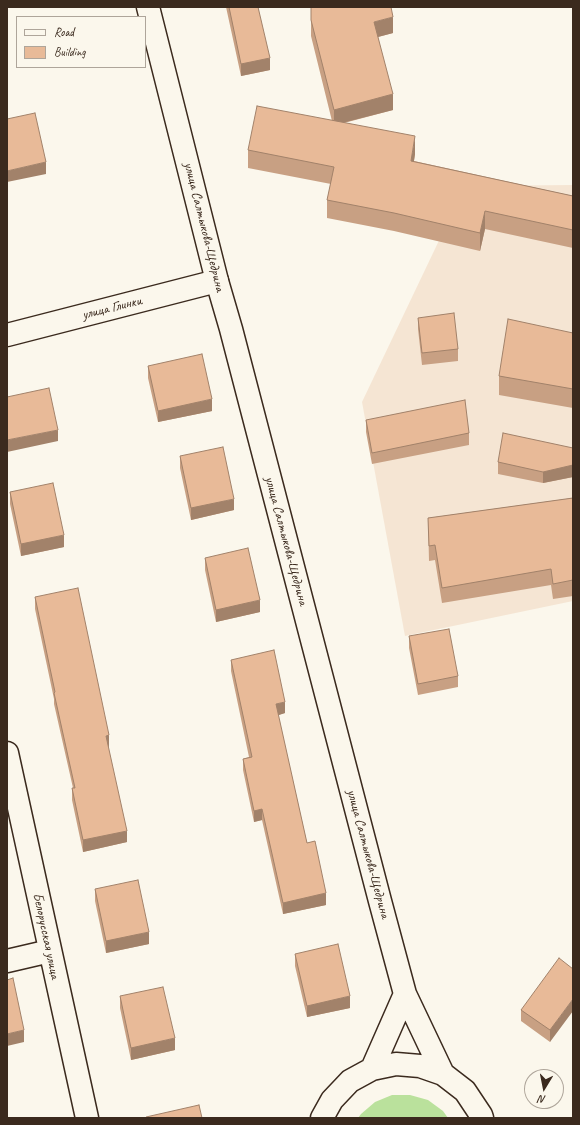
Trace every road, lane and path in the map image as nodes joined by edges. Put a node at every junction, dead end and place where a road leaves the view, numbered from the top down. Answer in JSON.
{"nodes":[{"id":1,"x":148,"y":7,"type":"edge"},
{"id":2,"x":217,"y":281,"type":"junction"},
{"id":3,"x":7,"y":335,"type":"edge"},
{"id":4,"x":7,"y":753,"type":"edge"},
{"id":5,"x":50,"y":951,"type":"junction"},
{"id":6,"x":7,"y":961,"type":"edge"},
{"id":7,"x":405,"y":994,"type":"junction"},
{"id":8,"x":372,"y":1069,"type":"junction"},
{"id":9,"x":443,"y":1074,"type":"junction"},
{"id":10,"x":86,"y":1118,"type":"edge"},
{"id":11,"x":322,"y":1118,"type":"edge"},
{"id":12,"x":482,"y":1118,"type":"edge"}],
"edges":[{"from":1,"to":2,"type":"main road","name":"улица Салтыкова-Щедрина"},
{"from":2,"to":3,"type":"main road","name":"улица Глинки"},
{"from":2,"to":7,"type":"main road","name":"улица Салтыкова-Щедрина"},
{"from":4,"to":5,"type":"main road","name":"Белорусская улица"},
{"from":5,"to":6,"type":"main road"},
{"from":5,"to":10,"type":"main road","name":"Белорусская улица"},
{"from":7,"to":8,"type":"main road"},
{"from":7,"to":9,"type":"main road","name":"улица Салтыкова-Щедрина"},
{"from":8,"to":9,"type":"main road"},
{"from":8,"to":11,"type":"main road"},
{"from":9,"to":12,"type":"main road"}]}
